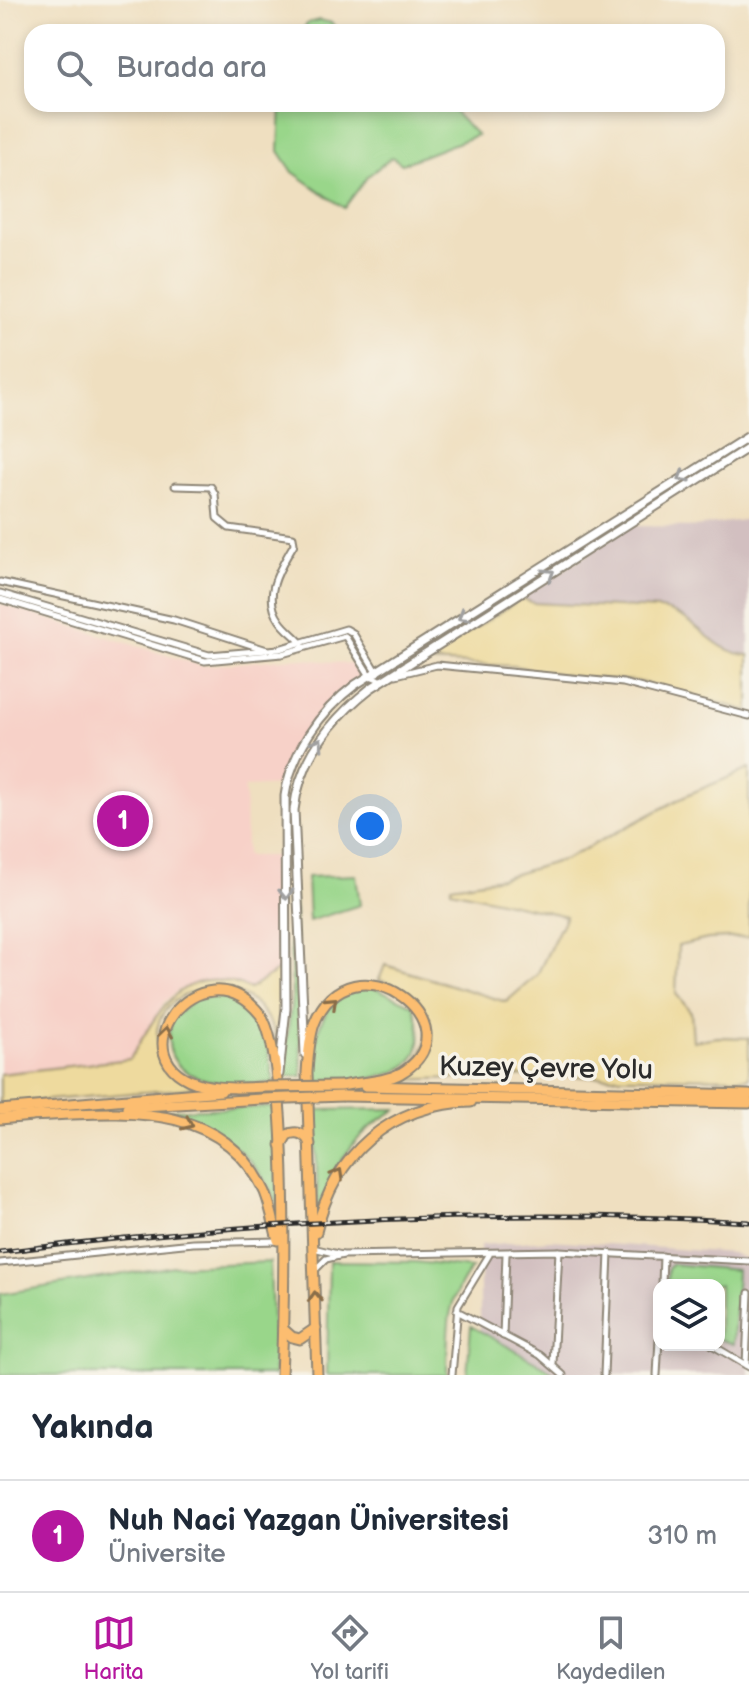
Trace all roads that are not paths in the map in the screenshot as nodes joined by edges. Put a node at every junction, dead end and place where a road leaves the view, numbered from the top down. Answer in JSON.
{"nodes":[{"id":1,"x":749,"y":436,"type":"edge"},
{"id":2,"x":749,"y":447,"type":"edge"},
{"id":3,"x":175,"y":486,"type":"dead end"},
{"id":4,"x":0,"y":582,"type":"edge"},
{"id":5,"x":0,"y":593,"type":"edge"},
{"id":6,"x":0,"y":599,"type":"edge"},
{"id":7,"x":302,"y":644,"type":"junction"},
{"id":8,"x":268,"y":651,"type":"junction"},
{"id":9,"x":373,"y":674,"type":"junction"},
{"id":10,"x":382,"y":681,"type":"junction"},
{"id":11,"x":749,"y":716,"type":"edge"},
{"id":12,"x":307,"y":1073,"type":"junction"},
{"id":13,"x":279,"y":1076,"type":"junction"},
{"id":14,"x":264,"y":1087,"type":"junction"},
{"id":15,"x":342,"y":1091,"type":"junction"},
{"id":16,"x":749,"y":1095,"type":"edge"},
{"id":17,"x":553,"y":1099,"type":"junction"},
{"id":18,"x":749,"y":1103,"type":"edge"},
{"id":19,"x":0,"y":1110,"type":"edge"},
{"id":20,"x":28,"y":1116,"type":"junction"},
{"id":21,"x":0,"y":1119,"type":"edge"},
{"id":22,"x":310,"y":1144,"type":"junction"},
{"id":23,"x":280,"y":1146,"type":"junction"},
{"id":24,"x":279,"y":1241,"type":"junction"},
{"id":25,"x":313,"y":1248,"type":"junction"},
{"id":26,"x":559,"y":1251,"type":"junction"},
{"id":27,"x":609,"y":1253,"type":"junction"},
{"id":28,"x":506,"y":1254,"type":"junction"},
{"id":29,"x":283,"y":1255,"type":"junction"},
{"id":30,"x":343,"y":1255,"type":"junction"},
{"id":31,"x":489,"y":1255,"type":"junction"},
{"id":32,"x":663,"y":1256,"type":"junction"},
{"id":33,"x":749,"y":1261,"type":"edge"},
{"id":34,"x":0,"y":1263,"type":"edge"},
{"id":35,"x":314,"y":1272,"type":"junction"},
{"id":36,"x":662,"y":1279,"type":"edge"},
{"id":37,"x":749,"y":1293,"type":"edge"},
{"id":38,"x":457,"y":1311,"type":"junction"},
{"id":39,"x":316,"y":1327,"type":"junction"},
{"id":40,"x":283,"y":1329,"type":"junction"},
{"id":41,"x":503,"y":1336,"type":"junction"},
{"id":42,"x":658,"y":1351,"type":"edge"},
{"id":43,"x":722,"y":1351,"type":"edge"},
{"id":44,"x":553,"y":1364,"type":"junction"},
{"id":45,"x":747,"y":1366,"type":"edge"},
{"id":46,"x":281,"y":1375,"type":"edge"},
{"id":47,"x":317,"y":1375,"type":"edge"},
{"id":48,"x":452,"y":1375,"type":"edge"},
{"id":49,"x":563,"y":1375,"type":"edge"},
{"id":50,"x":604,"y":1375,"type":"edge"},
{"id":51,"x":657,"y":1375,"type":"edge"}],
"edges":[{"from":1,"to":9,"type":"street","one_way":true},
{"from":10,"to":2,"type":"street","one_way":true},
{"from":3,"to":7,"type":"street"},
{"from":4,"to":8,"type":"street"},
{"from":5,"to":8,"type":"street"},
{"from":6,"to":9,"type":"street"},
{"from":7,"to":8,"type":"street"},
{"from":7,"to":9,"type":"street"},
{"from":9,"to":10,"type":"street"},
{"from":9,"to":13,"type":"street","one_way":true},
{"from":10,"to":11,"type":"street"},
{"from":12,"to":10,"type":"street","one_way":true},
{"from":12,"to":15,"type":"highway","one_way":true},
{"from":12,"to":22,"type":"highway"},
{"from":14,"to":13,"type":"highway","one_way":true},
{"from":13,"to":23,"type":"highway"},
{"from":14,"to":15,"type":"highway","bridge":true},
{"from":14,"to":19,"type":"highway"},
{"from":15,"to":16,"type":"highway","name":"Kuzey Çevre Yolu"},
{"from":15,"to":17,"type":"highway","name":"Kuzey Çevre Yolu"},
{"from":15,"to":20,"type":"highway","bridge":true},
{"from":17,"to":18,"type":"highway","name":"Kuzey Çevre Yolu"},
{"from":25,"to":17,"type":"highway","one_way":true},
{"from":20,"to":21,"type":"highway"},
{"from":20,"to":24,"type":"highway","one_way":true},
{"from":22,"to":23,"type":"highway"},
{"from":22,"to":25,"type":"highway"},
{"from":23,"to":29,"type":"highway"},
{"from":24,"to":29,"type":"highway"},
{"from":24,"to":34,"type":"street"},
{"from":25,"to":30,"type":"street"},
{"from":25,"to":35,"type":"highway"},
{"from":26,"to":27,"type":"street"},
{"from":26,"to":28,"type":"street"},
{"from":26,"to":44,"type":"street"},
{"from":27,"to":32,"type":"street"},
{"from":27,"to":50,"type":"street"},
{"from":28,"to":31,"type":"street"},
{"from":28,"to":41,"type":"street"},
{"from":29,"to":40,"type":"highway"},
{"from":30,"to":31,"type":"street"},
{"from":30,"to":35,"type":"street"},
{"from":31,"to":38,"type":"street"},
{"from":32,"to":33,"type":"street"},
{"from":32,"to":36,"type":"street"},
{"from":39,"to":35,"type":"highway","one_way":true},
{"from":37,"to":45,"type":"street"},
{"from":38,"to":41,"type":"street"},
{"from":38,"to":48,"type":"street"},
{"from":39,"to":40,"type":"highway"},
{"from":39,"to":47,"type":"highway"},
{"from":40,"to":46,"type":"highway"},
{"from":41,"to":44,"type":"street"},
{"from":42,"to":51,"type":"street"},
{"from":43,"to":45,"type":"street"},
{"from":44,"to":49,"type":"street"}]}
